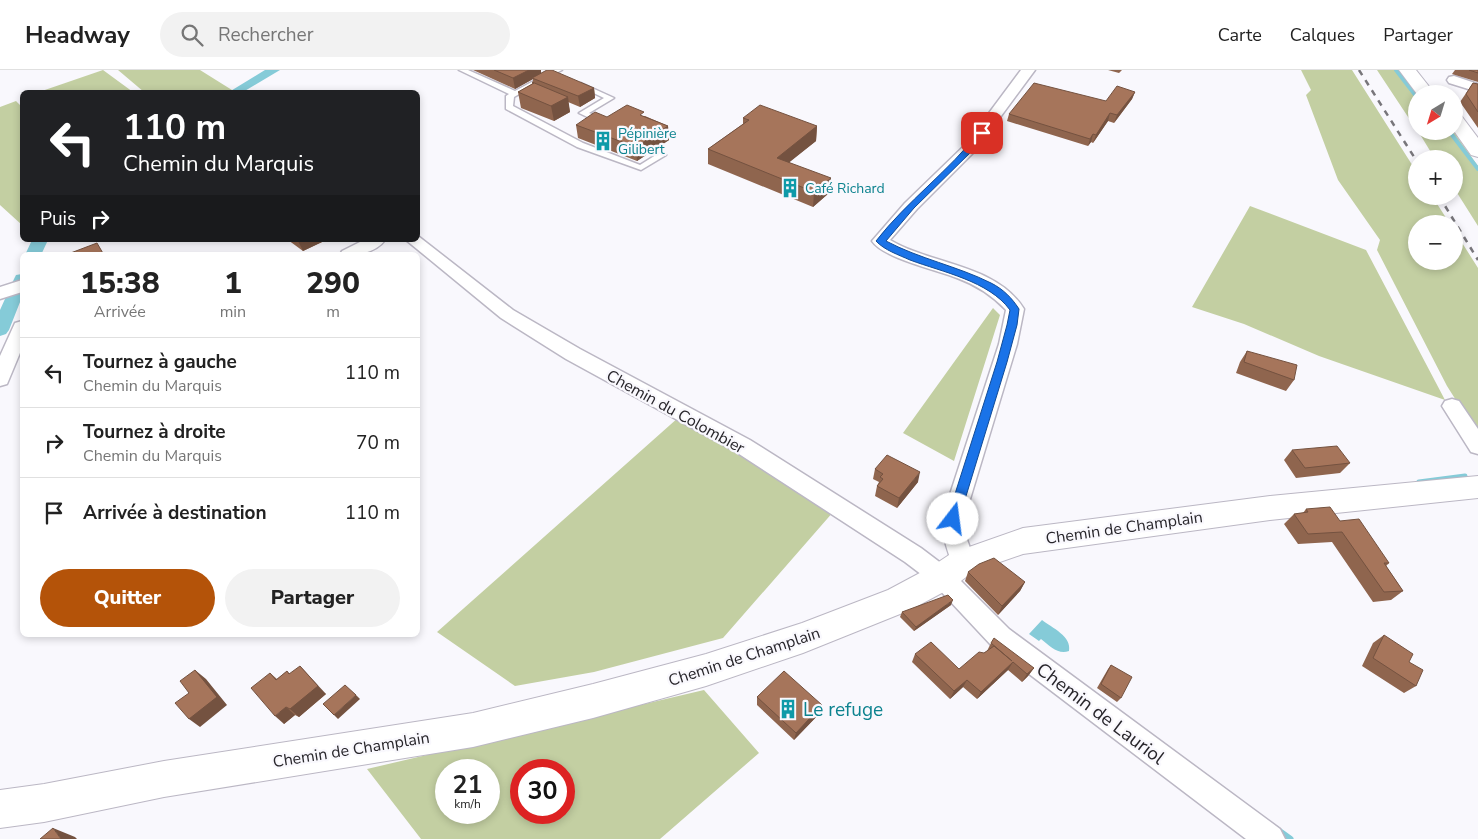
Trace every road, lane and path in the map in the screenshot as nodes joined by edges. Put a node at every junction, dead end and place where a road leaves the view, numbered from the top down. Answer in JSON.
{"nodes":[{"id":1,"x":462,"y":70,"type":"edge"},
{"id":2,"x":1028,"y":70,"type":"edge"},
{"id":3,"x":1407,"y":70,"type":"edge"},
{"id":4,"x":1422,"y":70,"type":"edge"},
{"id":5,"x":557,"y":73,"type":"edge"},
{"id":6,"x":1454,"y":80,"type":"dead end"},
{"id":7,"x":577,"y":84,"type":"edge"},
{"id":8,"x":1419,"y":85,"type":"edge"},
{"id":9,"x":1433,"y":85,"type":"edge"},
{"id":10,"x":524,"y":88,"type":"junction"},
{"id":11,"x":1478,"y":88,"type":"edge"},
{"id":12,"x":532,"y":92,"type":"edge"},
{"id":13,"x":514,"y":93,"type":"junction"},
{"id":14,"x":575,"y":110,"type":"dead end"},
{"id":15,"x":583,"y":113,"type":"junction"},
{"id":16,"x":611,"y":124,"type":"edge"},
{"id":17,"x":1463,"y":130,"type":"edge"},
{"id":18,"x":1478,"y":151,"type":"edge"},
{"id":19,"x":662,"y":156,"type":"dead end"},
{"id":20,"x":373,"y":242,"type":"edge"},
{"id":21,"x":416,"y":242,"type":"edge"},
{"id":22,"x":354,"y":252,"type":"edge"},
{"id":23,"x":20,"y":332,"type":"edge"},
{"id":24,"x":0,"y":379,"type":"edge"},
{"id":25,"x":1452,"y":406,"type":"dead end"},
{"id":26,"x":1478,"y":446,"type":"edge"},
{"id":27,"x":1478,"y":487,"type":"edge"},
{"id":28,"x":952,"y":570,"type":"junction"},
{"id":29,"x":0,"y":809,"type":"edge"},
{"id":30,"x":1270,"y":839,"type":"edge"}],
"edges":[{"from":1,"to":13,"type":"lane"},
{"from":2,"to":28,"type":"street"},
{"from":3,"to":8,"type":"street"},
{"from":4,"to":9,"type":"street"},
{"from":5,"to":10,"type":"lane"},
{"from":6,"to":11,"type":"street"},
{"from":7,"to":15,"type":"lane"},
{"from":10,"to":12,"type":"lane"},
{"from":10,"to":13,"type":"lane"},
{"from":13,"to":19,"type":"lane"},
{"from":14,"to":15,"type":"lane"},
{"from":15,"to":16,"type":"lane"},
{"from":17,"to":18,"type":"street"},
{"from":20,"to":22,"type":"street"},
{"from":21,"to":28,"type":"street","name":"Chemin du Colombier"},
{"from":23,"to":24,"type":"street"},
{"from":25,"to":26,"type":"street"},
{"from":27,"to":28,"type":"street","name":"Chemin de Champlain"},
{"from":28,"to":29,"type":"street","name":"Chemin de Champlain"},
{"from":28,"to":30,"type":"street","name":"Chemin de Lauriol"}]}
